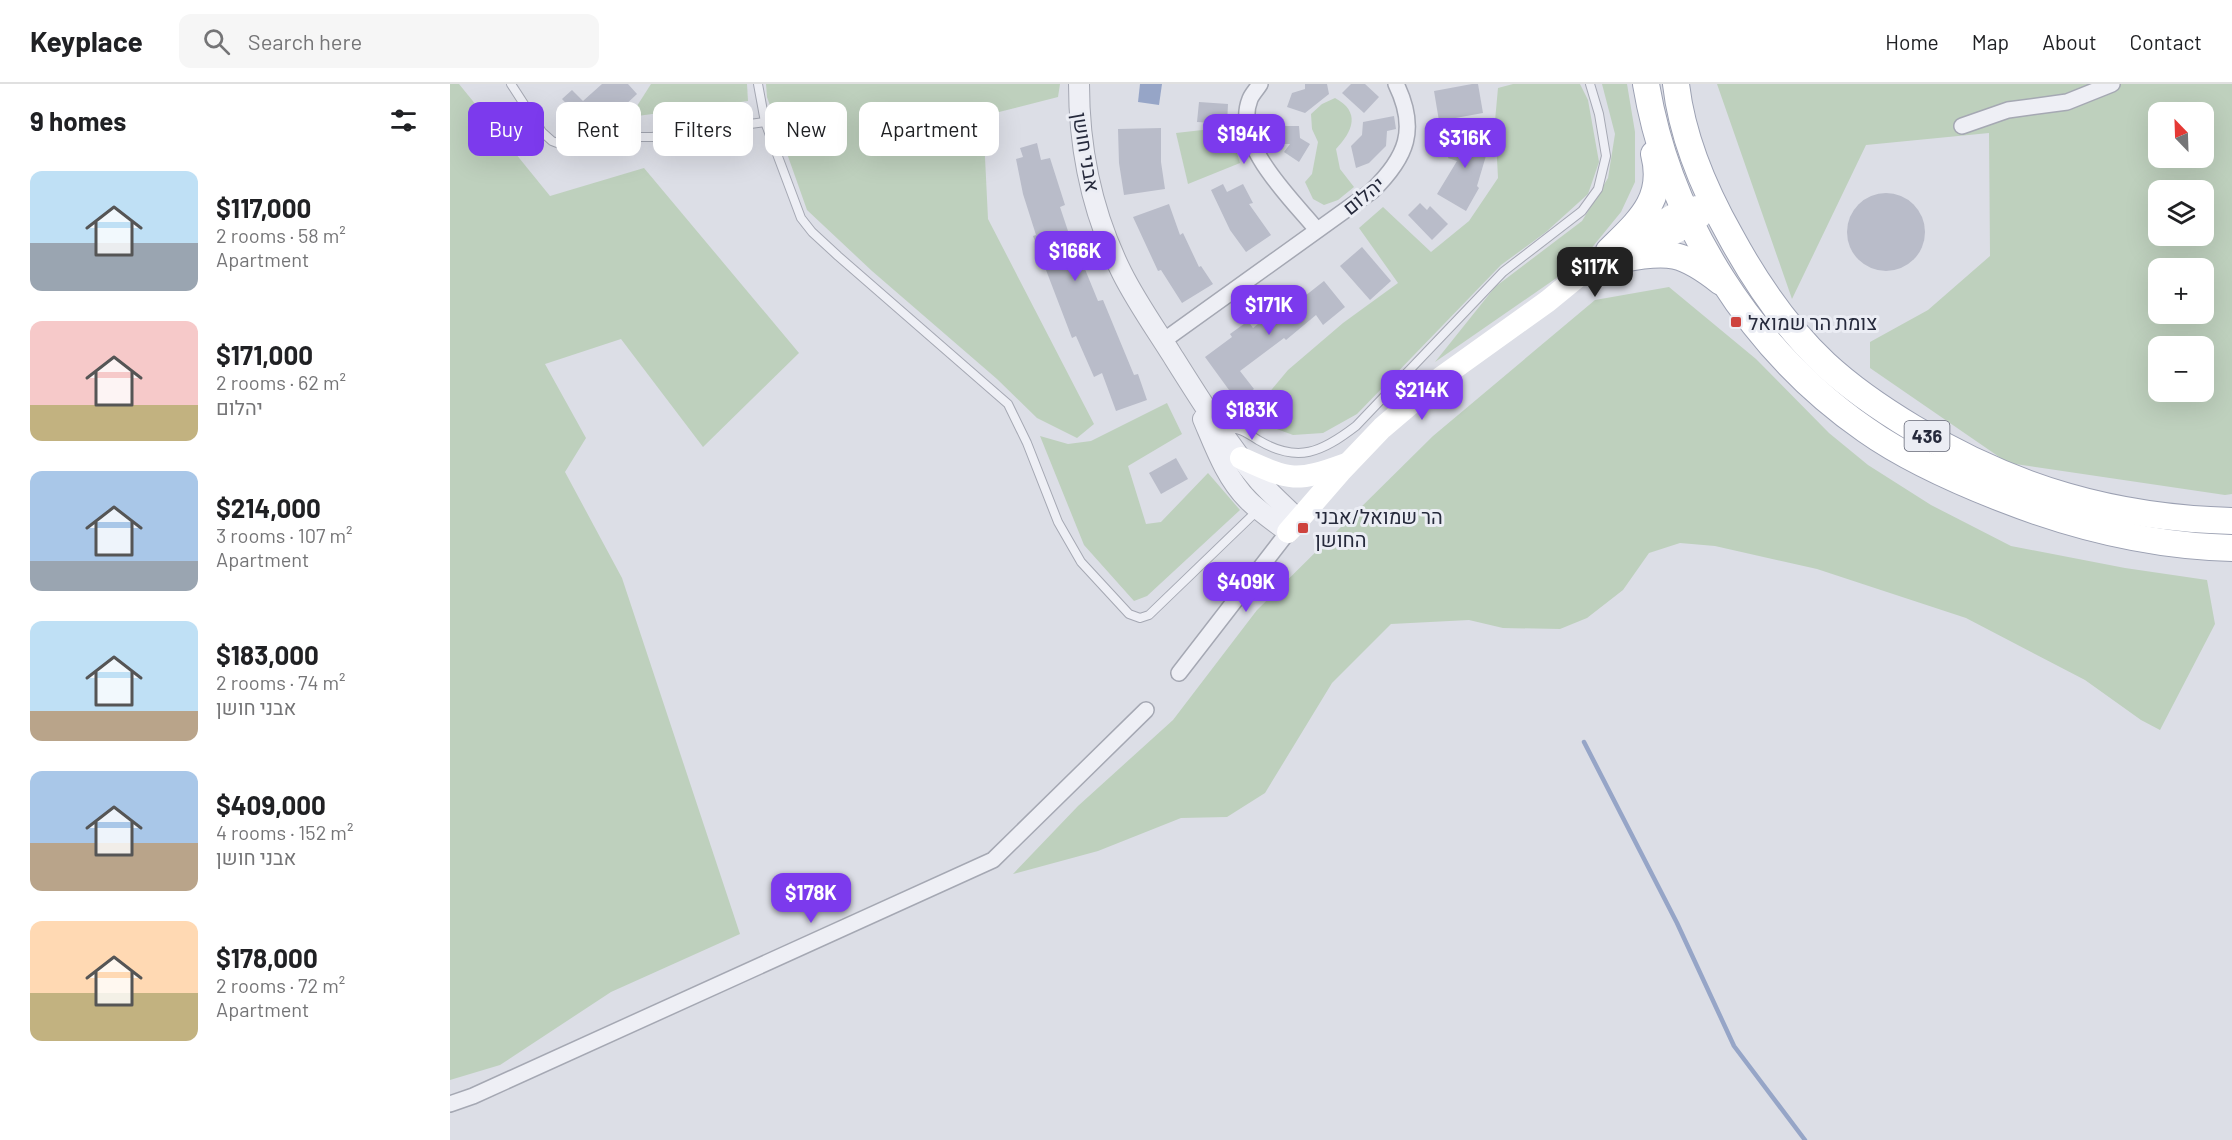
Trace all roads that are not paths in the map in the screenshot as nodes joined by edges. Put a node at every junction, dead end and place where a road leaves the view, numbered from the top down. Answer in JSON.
{"nodes":[{"id":1,"x":511,"y":84,"type":"edge"},
{"id":2,"x":758,"y":84,"type":"edge"},
{"id":3,"x":1079,"y":84,"type":"edge"},
{"id":4,"x":1260,"y":84,"type":"edge"},
{"id":5,"x":1396,"y":84,"type":"edge"},
{"id":6,"x":1590,"y":84,"type":"edge"},
{"id":7,"x":1638,"y":84,"type":"edge"},
{"id":8,"x":1646,"y":84,"type":"edge"},
{"id":9,"x":1676,"y":84,"type":"edge"},
{"id":10,"x":2112,"y":84,"type":"edge"},
{"id":11,"x":765,"y":122,"type":"joint"},
{"id":12,"x":1962,"y":126,"type":"dead end"},
{"id":13,"x":778,"y":156,"type":"edge"},
{"id":14,"x":1713,"y":205,"type":"junction"},
{"id":15,"x":1688,"y":217,"type":"junction"},
{"id":16,"x":1317,"y":230,"type":"junction"},
{"id":17,"x":1616,"y":255,"type":"junction"},
{"id":18,"x":1727,"y":287,"type":"junction"},
{"id":19,"x":1163,"y":341,"type":"junction"},
{"id":20,"x":1186,"y":378,"type":"junction"},
{"id":21,"x":1222,"y":430,"type":"junction"},
{"id":22,"x":1240,"y":458,"type":"junction"},
{"id":23,"x":1348,"y":464,"type":"junction"},
{"id":24,"x":1259,"y":509,"type":"junction"},
{"id":25,"x":2232,"y":521,"type":"edge"},
{"id":26,"x":1294,"y":526,"type":"junction"},
{"id":27,"x":2232,"y":548,"type":"edge"},
{"id":28,"x":1179,"y":673,"type":"dead end"},
{"id":29,"x":1146,"y":710,"type":"dead end"},
{"id":30,"x":450,"y":1104,"type":"edge"}],
"edges":[{"from":1,"to":11,"type":"lane"},
{"from":2,"to":11,"type":"lane"},
{"from":3,"to":19,"type":"street","name":"אבני חושן"},
{"from":4,"to":16,"type":"street"},
{"from":5,"to":16,"type":"street","name":"יהלום"},
{"from":6,"to":21,"type":"lane"},
{"from":7,"to":17,"type":"main road"},
{"from":8,"to":15,"type":"main road","number":"436"},
{"from":9,"to":14,"type":"main road","number":"436"},
{"from":10,"to":12,"type":"street"},
{"from":13,"to":24,"type":"lane"},
{"from":14,"to":15,"type":"main road"},
{"from":14,"to":25,"type":"main road","number":"436"},
{"from":15,"to":17,"type":"main road"},
{"from":15,"to":18,"type":"main road","number":"436"},
{"from":16,"to":19,"type":"street","name":"יהלום"},
{"from":17,"to":18,"type":"main road"},
{"from":17,"to":23,"type":"main road"},
{"from":18,"to":27,"type":"main road","number":"436"},
{"from":19,"to":20,"type":"street","name":"אבני חושן"},
{"from":20,"to":21,"type":"street","name":"אבני חושן"},
{"from":20,"to":24,"type":"street","name":"אבני חושן"},
{"from":21,"to":22,"type":"street","name":"אבני חושן"},
{"from":22,"to":23,"type":"main road"},
{"from":22,"to":26,"type":"street","name":"אבני חושן"},
{"from":23,"to":26,"type":"main road"},
{"from":24,"to":26,"type":"street","name":"אבני חושן"},
{"from":26,"to":28,"type":"street"},
{"from":29,"to":30,"type":"street"}]}
